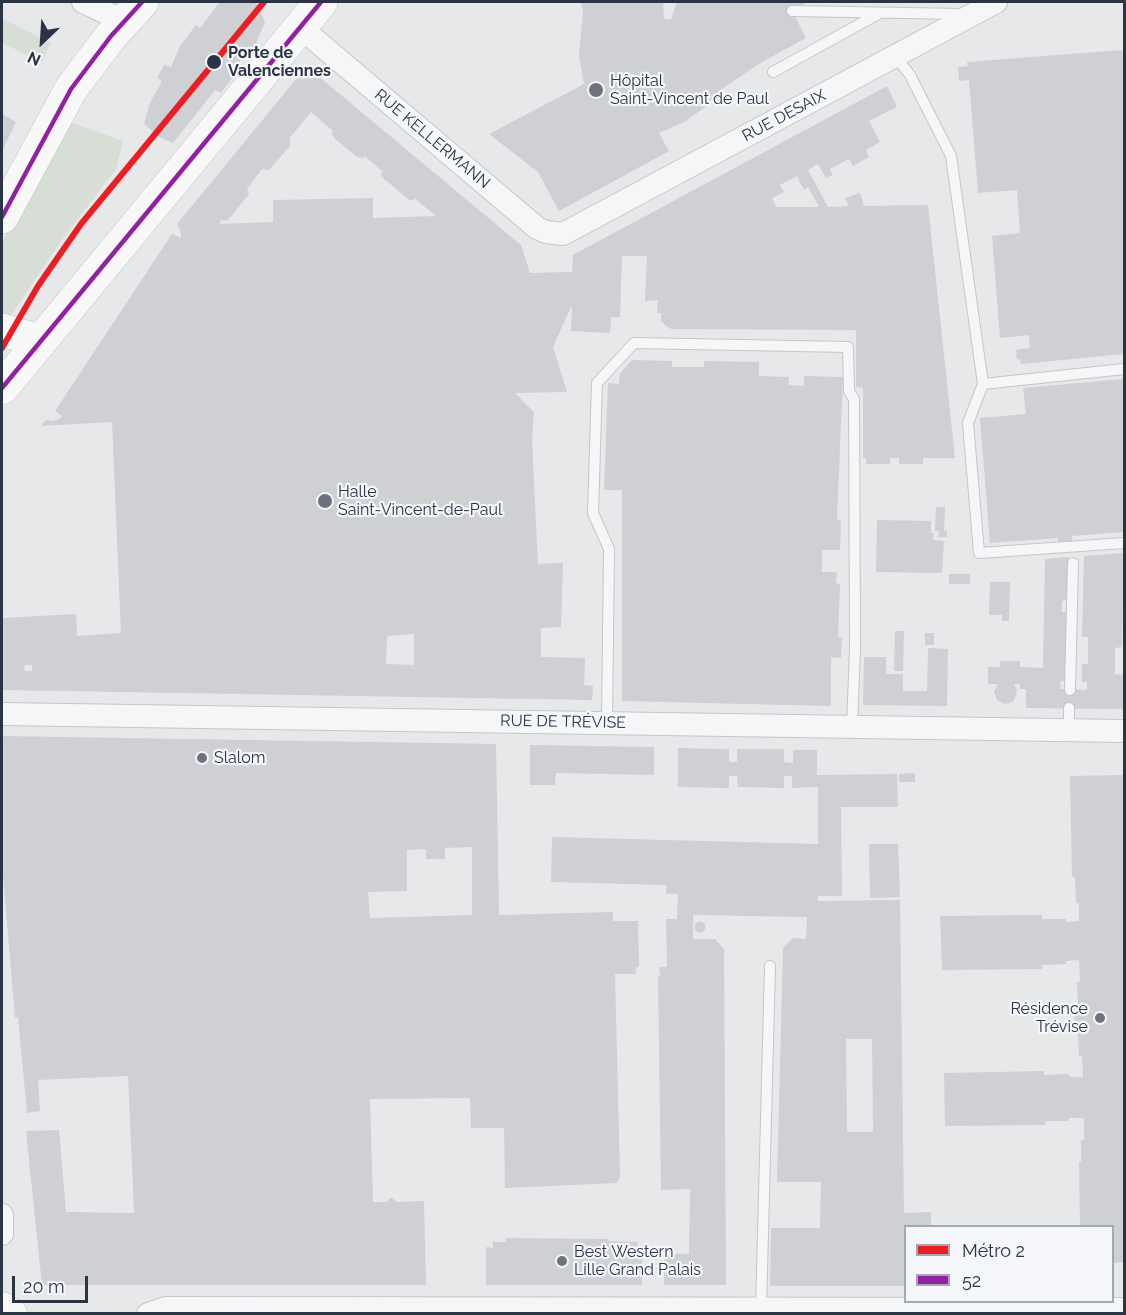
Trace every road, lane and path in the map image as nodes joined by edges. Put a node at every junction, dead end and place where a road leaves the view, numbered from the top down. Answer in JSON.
{"nodes":[{"id":1,"x":83,"y":2,"type":"edge"},
{"id":2,"x":321,"y":2,"type":"edge"},
{"id":3,"x":996,"y":2,"type":"edge"},
{"id":4,"x":133,"y":11,"type":"edge"},
{"id":5,"x":792,"y":11,"type":"dead end"},
{"id":6,"x":880,"y":13,"type":"junction"},
{"id":7,"x":972,"y":15,"type":"junction"},
{"id":8,"x":300,"y":27,"type":"junction"},
{"id":9,"x":895,"y":56,"type":"junction"},
{"id":10,"x":773,"y":72,"type":"dead end"},
{"id":11,"x":2,"y":217,"type":"edge"},
{"id":12,"x":571,"y":230,"type":"joint"},
{"id":13,"x":2,"y":330,"type":"edge"},
{"id":14,"x":40,"y":340,"type":"junction"},
{"id":15,"x":1125,"y":369,"type":"edge"},
{"id":16,"x":983,"y":384,"type":"junction"},
{"id":17,"x":2,"y":388,"type":"edge"},
{"id":18,"x":1125,"y":543,"type":"edge"},
{"id":19,"x":1073,"y":563,"type":"dead end"},
{"id":20,"x":1070,"y":690,"type":"dead end"},
{"id":21,"x":2,"y":714,"type":"edge"},
{"id":22,"x":607,"y":723,"type":"junction"},
{"id":23,"x":852,"y":726,"type":"junction"},
{"id":24,"x":1125,"y":731,"type":"edge"},
{"id":25,"x":770,"y":966,"type":"dead end"},
{"id":26,"x":2,"y":1215,"type":"edge"},
{"id":27,"x":2,"y":1234,"type":"edge"},
{"id":28,"x":2,"y":1308,"type":"edge"},
{"id":29,"x":761,"y":1309,"type":"junction"},
{"id":30,"x":1125,"y":1309,"type":"edge"},
{"id":31,"x":651,"y":1311,"type":"edge"},
{"id":32,"x":876,"y":1311,"type":"edge"},
{"id":33,"x":1043,"y":1311,"type":"edge"},
{"id":34,"x":11,"y":1314,"type":"edge"},
{"id":35,"x":148,"y":1314,"type":"edge"}],
"edges":[{"from":1,"to":4,"type":"street"},
{"from":2,"to":8,"type":"main road"},
{"from":3,"to":7,"type":"street","name":"RUE DESAIX"},
{"from":4,"to":11,"type":"main road"},
{"from":5,"to":6,"type":"lane"},
{"from":6,"to":7,"type":"lane"},
{"from":6,"to":10,"type":"lane"},
{"from":7,"to":9,"type":"street","name":"RUE DESAIX"},
{"from":8,"to":12,"type":"street","name":"RUE KELLERMANN"},
{"from":8,"to":14,"type":"main road"},
{"from":9,"to":12,"type":"street","name":"RUE DESAIX"},
{"from":9,"to":16,"type":"lane"},
{"from":13,"to":14,"type":"main road"},
{"from":14,"to":17,"type":"main road"},
{"from":15,"to":16,"type":"lane"},
{"from":16,"to":18,"type":"lane"},
{"from":19,"to":20,"type":"lane"},
{"from":21,"to":22,"type":"street","name":"RUE DE TRÉVISE"},
{"from":22,"to":23,"type":"street","name":"RUE DE TRÉVISE"},
{"from":22,"to":23,"type":"lane"},
{"from":23,"to":24,"type":"street","name":"RUE DE TRÉVISE"},
{"from":25,"to":29,"type":"lane"},
{"from":26,"to":27,"type":"street"},
{"from":28,"to":34,"type":"main road"},
{"from":29,"to":31,"type":"street"},
{"from":29,"to":32,"type":"street"},
{"from":30,"to":33,"type":"street"},
{"from":31,"to":35,"type":"street"},
{"from":32,"to":33,"type":"street"}]}
